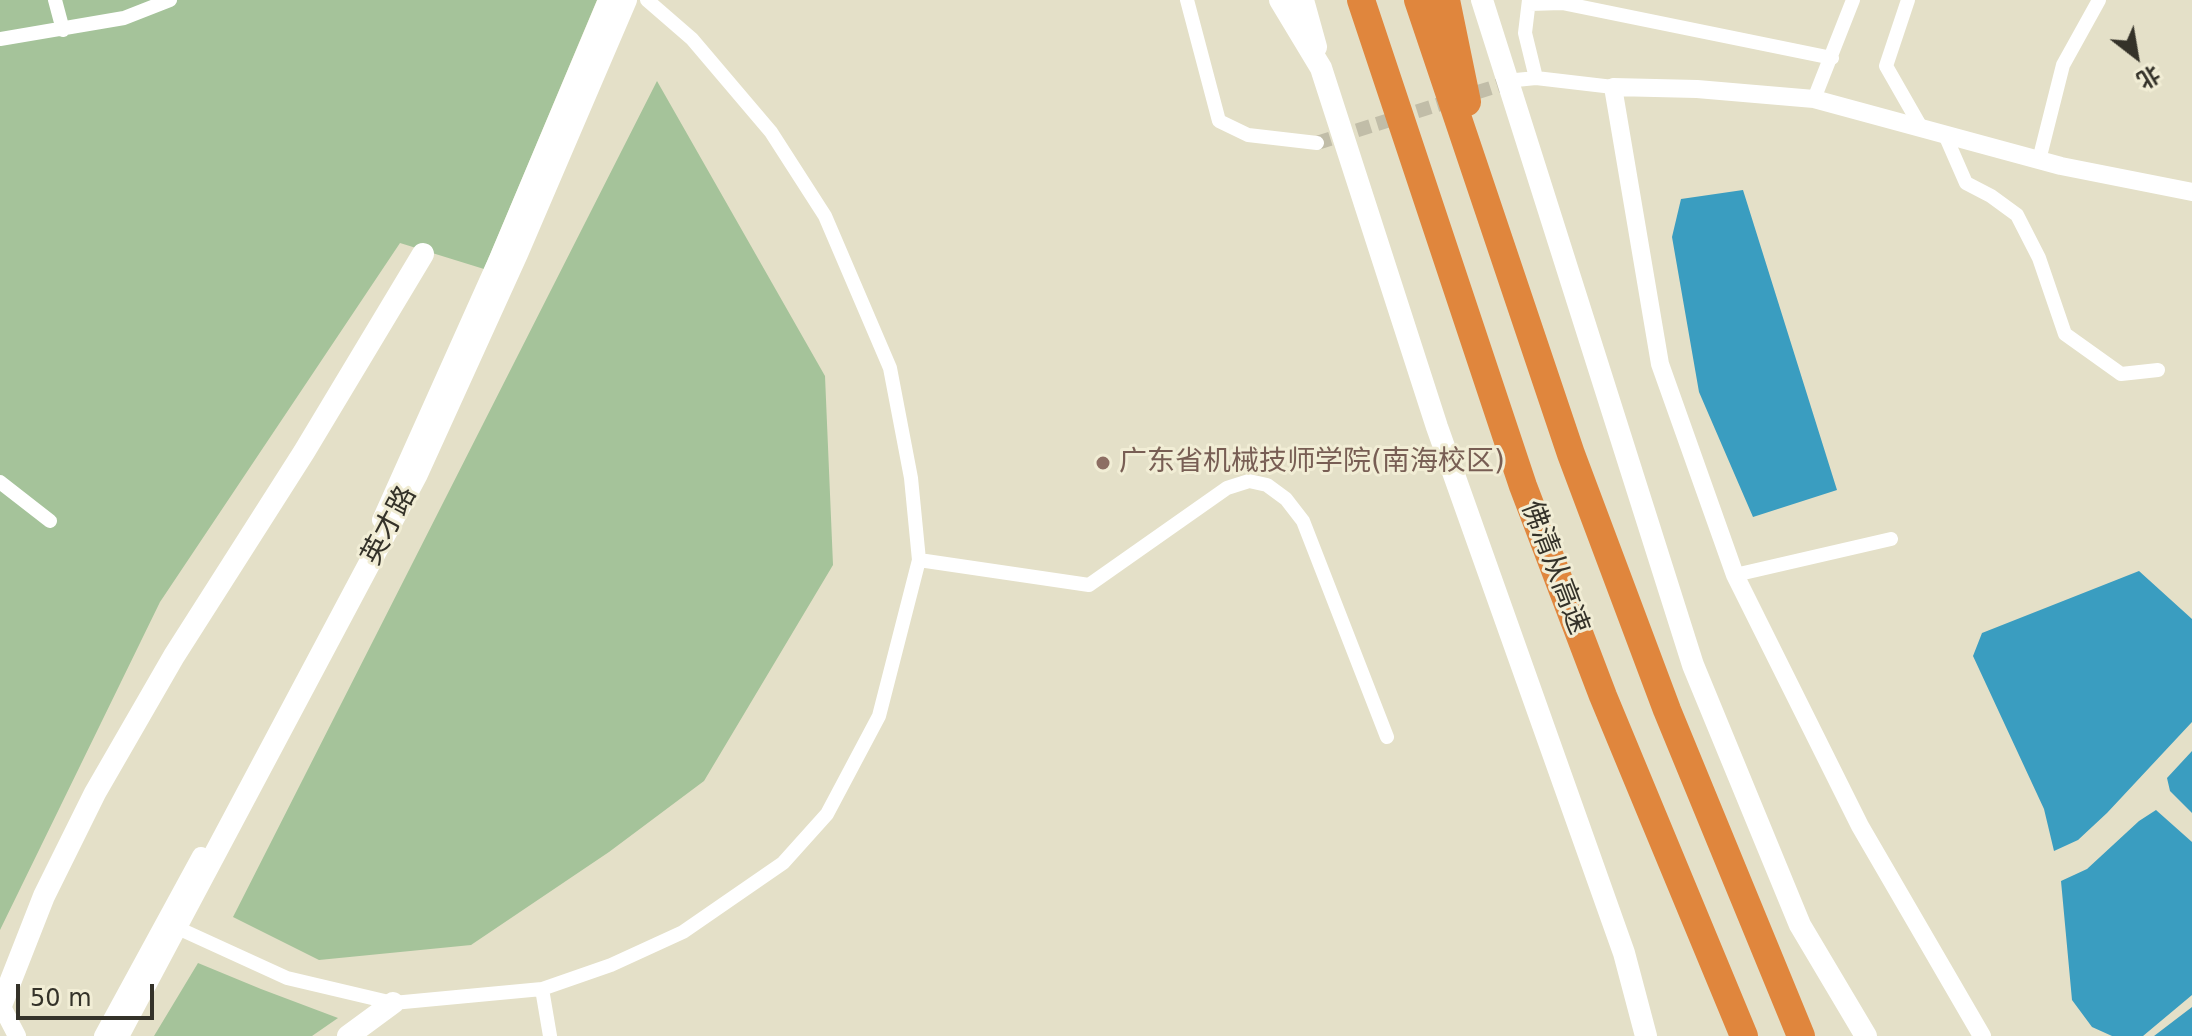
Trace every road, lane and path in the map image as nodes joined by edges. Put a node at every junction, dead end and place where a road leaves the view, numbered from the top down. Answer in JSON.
{"nodes":[{"id":1,"x":55,"y":0,"type":"edge"},
{"id":2,"x":170,"y":0,"type":"edge"},
{"id":3,"x":607,"y":0,"type":"edge"},
{"id":4,"x":626,"y":0,"type":"edge"},
{"id":5,"x":647,"y":0,"type":"edge"},
{"id":6,"x":1187,"y":0,"type":"edge"},
{"id":7,"x":1280,"y":0,"type":"edge"},
{"id":8,"x":1303,"y":0,"type":"edge"},
{"id":9,"x":1361,"y":0,"type":"edge"},
{"id":10,"x":1418,"y":0,"type":"edge"},
{"id":11,"x":1446,"y":0,"type":"edge"},
{"id":12,"x":1482,"y":0,"type":"edge"},
{"id":13,"x":1853,"y":0,"type":"edge"},
{"id":14,"x":1908,"y":0,"type":"edge"},
{"id":15,"x":2099,"y":0,"type":"edge"},
{"id":16,"x":1529,"y":2,"type":"edge"},
{"id":17,"x":1562,"y":2,"type":"edge"},
{"id":18,"x":63,"y":30,"type":"junction"},
{"id":19,"x":0,"y":39,"type":"edge"},
{"id":20,"x":1832,"y":58,"type":"junction"},
{"id":21,"x":1321,"y":68,"type":"junction"},
{"id":22,"x":1536,"y":78,"type":"junction"},
{"id":23,"x":1516,"y":80,"type":"tunnel mouth"},
{"id":24,"x":1613,"y":87,"type":"junction"},
{"id":25,"x":1814,"y":99,"type":"junction"},
{"id":26,"x":1922,"y":129,"type":"junction"},
{"id":27,"x":1945,"y":135,"type":"junction"},
{"id":28,"x":1317,"y":143,"type":"tunnel mouth"},
{"id":29,"x":2039,"y":160,"type":"junction"},
{"id":30,"x":2192,"y":192,"type":"edge"},
{"id":31,"x":1487,"y":209,"type":"junction"},
{"id":32,"x":423,"y":254,"type":"dead end"},
{"id":33,"x":2158,"y":370,"type":"dead end"},
{"id":34,"x":0,"y":482,"type":"edge"},
{"id":35,"x":50,"y":521,"type":"dead end"},
{"id":36,"x":1891,"y":539,"type":"dead end"},
{"id":37,"x":919,"y":560,"type":"junction"},
{"id":38,"x":1735,"y":575,"type":"junction"},
{"id":39,"x":1387,"y":737,"type":"dead end"},
{"id":40,"x":170,"y":924,"type":"junction"},
{"id":41,"x":542,"y":989,"type":"junction"},
{"id":42,"x":393,"y":1003,"type":"junction"},
{"id":43,"x":1,"y":1007,"type":"edge"},
{"id":44,"x":109,"y":1035,"type":"edge"},
{"id":45,"x":17,"y":1036,"type":"edge"},
{"id":46,"x":348,"y":1036,"type":"edge"},
{"id":47,"x":550,"y":1036,"type":"edge"},
{"id":48,"x":1646,"y":1036,"type":"edge"},
{"id":49,"x":1744,"y":1036,"type":"edge"},
{"id":50,"x":1801,"y":1036,"type":"edge"},
{"id":51,"x":1866,"y":1036,"type":"edge"},
{"id":52,"x":1982,"y":1036,"type":"edge"}],
"edges":[{"from":1,"to":18,"type":"street"},
{"from":2,"to":18,"type":"street"},
{"from":3,"to":40,"type":"street","name":"英才路"},
{"from":4,"to":40,"type":"main road","name":"英才路"},
{"from":5,"to":37,"type":"street"},
{"from":6,"to":28,"type":"street"},
{"from":7,"to":21,"type":"main road"},
{"from":8,"to":21,"type":"main road"},
{"from":9,"to":49,"type":"highway","name":"佛清从高速"},
{"from":10,"to":31,"type":"highway","name":"佛清从高速"},
{"from":11,"to":31,"type":"highway"},
{"from":12,"to":51,"type":"main road"},
{"from":13,"to":20,"type":"street"},
{"from":14,"to":26,"type":"street"},
{"from":15,"to":29,"type":"street"},
{"from":16,"to":17,"type":"street"},
{"from":16,"to":22,"type":"street"},
{"from":17,"to":20,"type":"street"},
{"from":18,"to":19,"type":"street"},
{"from":20,"to":25,"type":"street"},
{"from":21,"to":48,"type":"main road"},
{"from":22,"to":23,"type":"street"},
{"from":22,"to":24,"type":"street"},
{"from":24,"to":25,"type":"street"},
{"from":24,"to":38,"type":"street"},
{"from":25,"to":26,"type":"street"},
{"from":26,"to":27,"type":"street"},
{"from":27,"to":29,"type":"street"},
{"from":27,"to":33,"type":"street"},
{"from":29,"to":30,"type":"street"},
{"from":31,"to":50,"type":"highway","name":"佛清从高速"},
{"from":32,"to":43,"type":"main road"},
{"from":34,"to":35,"type":"street"},
{"from":36,"to":38,"type":"street"},
{"from":37,"to":39,"type":"street"},
{"from":37,"to":41,"type":"street"},
{"from":38,"to":52,"type":"street"},
{"from":40,"to":42,"type":"street"},
{"from":40,"to":44,"type":"main road","name":"英才路"},
{"from":41,"to":42,"type":"street"},
{"from":41,"to":47,"type":"street"},
{"from":42,"to":46,"type":"main road"},
{"from":43,"to":45,"type":"street"}]}
